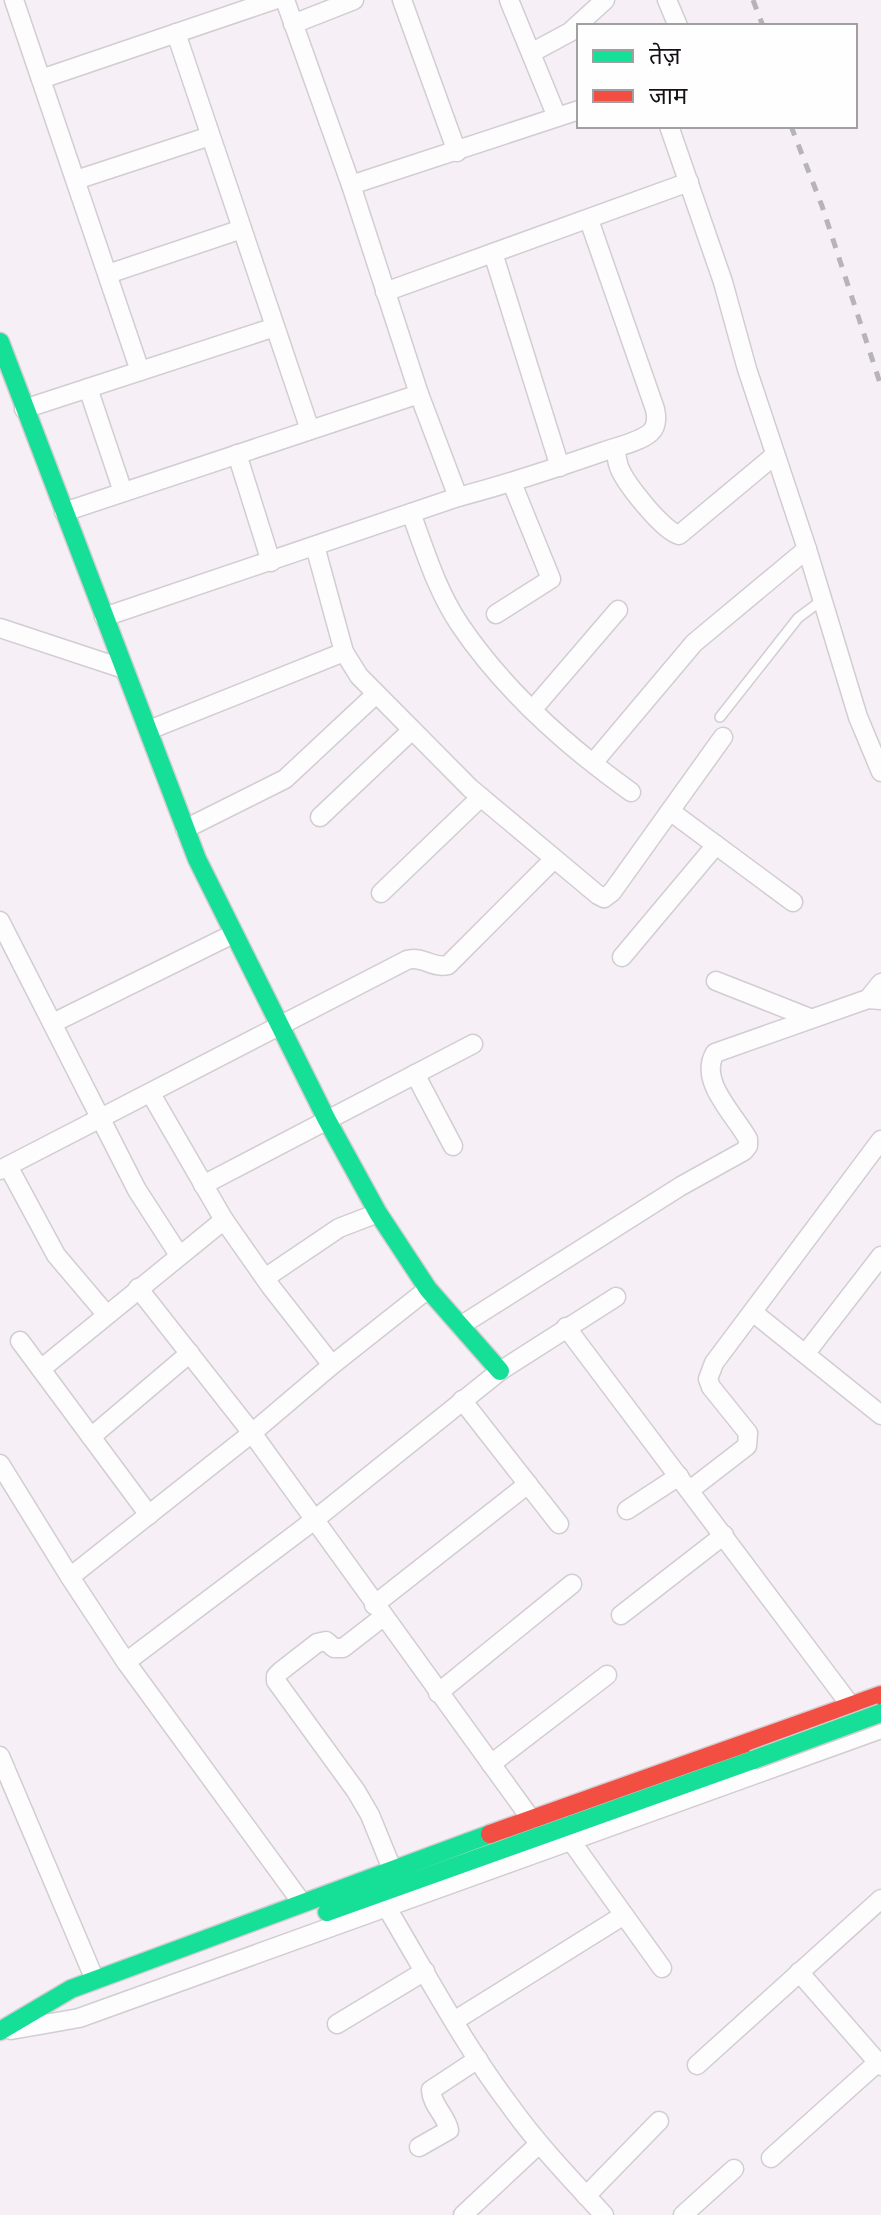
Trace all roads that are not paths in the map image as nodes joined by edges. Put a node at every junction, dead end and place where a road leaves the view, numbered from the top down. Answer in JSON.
{"nodes":[{"id":1,"x":14,"y":0,"type":"edge"},
{"id":2,"x":274,"y":0,"type":"edge"},
{"id":3,"x":285,"y":0,"type":"edge"},
{"id":4,"x":354,"y":0,"type":"edge"},
{"id":5,"x":402,"y":0,"type":"edge"},
{"id":6,"x":509,"y":0,"type":"edge"},
{"id":7,"x":605,"y":0,"type":"edge"},
{"id":8,"x":667,"y":0,"type":"edge"},
{"id":9,"x":293,"y":24,"type":"junction"},
{"id":10,"x":579,"y":24,"type":"edge"},
{"id":11,"x":677,"y":24,"type":"edge"},
{"id":12,"x":577,"y":26,"type":"edge"},
{"id":13,"x":176,"y":33,"type":"junction"},
{"id":14,"x":531,"y":53,"type":"junction"},
{"id":15,"x":41,"y":79,"type":"junction"},
{"id":16,"x":577,"y":111,"type":"edge"},
{"id":17,"x":557,"y":117,"type":"junction"},
{"id":18,"x":670,"y":128,"type":"edge"},
{"id":19,"x":210,"y":136,"type":"junction"},
{"id":20,"x":457,"y":152,"type":"junction"},
{"id":21,"x":76,"y":180,"type":"junction"},
{"id":22,"x":689,"y":182,"type":"junction"},
{"id":23,"x":351,"y":185,"type":"junction"},
{"id":24,"x":589,"y":220,"type":"junction"},
{"id":25,"x":242,"y":229,"type":"junction"},
{"id":26,"x":493,"y":253,"type":"junction"},
{"id":27,"x":108,"y":274,"type":"junction"},
{"id":28,"x":385,"y":292,"type":"junction"},
{"id":29,"x":275,"y":327,"type":"junction"},
{"id":30,"x":0,"y":342,"type":"edge"},
{"id":31,"x":140,"y":371,"type":"junction"},
{"id":32,"x":88,"y":388,"type":"junction"},
{"id":33,"x":419,"y":394,"type":"junction"},
{"id":34,"x":24,"y":409,"type":"junction"},
{"id":35,"x":310,"y":430,"type":"junction"},
{"id":36,"x":616,"y":448,"type":"junction"},
{"id":37,"x":237,"y":454,"type":"junction"},
{"id":38,"x":775,"y":455,"type":"junction"},
{"id":39,"x":560,"y":467,"type":"junction"},
{"id":40,"x":512,"y":483,"type":"junction"},
{"id":41,"x":123,"y":492,"type":"junction"},
{"id":42,"x":458,"y":497,"type":"junction"},
{"id":43,"x":64,"y":512,"type":"junction"},
{"id":44,"x":411,"y":513,"type":"junction"},
{"id":45,"x":315,"y":546,"type":"junction"},
{"id":46,"x":807,"y":549,"type":"junction"},
{"id":47,"x":271,"y":562,"type":"junction"},
{"id":48,"x":822,"y":600,"type":"junction"},
{"id":49,"x":618,"y":610,"type":"dead end"},
{"id":50,"x":496,"y":614,"type":"dead end"},
{"id":51,"x":104,"y":617,"type":"junction"},
{"id":52,"x":0,"y":628,"type":"edge"},
{"id":53,"x":344,"y":652,"type":"junction"},
{"id":54,"x":124,"y":669,"type":"junction"},
{"id":55,"x":375,"y":695,"type":"junction"},
{"id":56,"x":533,"y":709,"type":"junction"},
{"id":57,"x":720,"y":717,"type":"dead end"},
{"id":58,"x":149,"y":730,"type":"junction"},
{"id":59,"x":412,"y":730,"type":"junction"},
{"id":60,"x":723,"y":737,"type":"dead end"},
{"id":61,"x":593,"y":763,"type":"junction"},
{"id":62,"x":881,"y":772,"type":"edge"},
{"id":63,"x":631,"y":792,"type":"dead end"},
{"id":64,"x":481,"y":797,"type":"junction"},
{"id":65,"x":670,"y":811,"type":"junction"},
{"id":66,"x":320,"y":817,"type":"dead end"},
{"id":67,"x":185,"y":829,"type":"junction"},
{"id":68,"x":716,"y":845,"type":"junction"},
{"id":69,"x":553,"y":860,"type":"junction"},
{"id":70,"x":381,"y":893,"type":"dead end"},
{"id":71,"x":793,"y":902,"type":"dead end"},
{"id":72,"x":0,"y":921,"type":"edge"},
{"id":73,"x":233,"y":934,"type":"junction"},
{"id":74,"x":622,"y":957,"type":"dead end"},
{"id":75,"x":716,"y":981,"type":"dead end"},
{"id":76,"x":881,"y":983,"type":"edge"},
{"id":77,"x":874,"y":1000,"type":"edge"},
{"id":78,"x":810,"y":1018,"type":"junction"},
{"id":79,"x":53,"y":1023,"type":"junction"},
{"id":80,"x":280,"y":1025,"type":"junction"},
{"id":81,"x":473,"y":1044,"type":"dead end"},
{"id":82,"x":415,"y":1074,"type":"junction"},
{"id":83,"x":151,"y":1094,"type":"junction"},
{"id":84,"x":101,"y":1119,"type":"junction"},
{"id":85,"x":327,"y":1120,"type":"junction"},
{"id":86,"x":881,"y":1140,"type":"edge"},
{"id":87,"x":453,"y":1146,"type":"dead end"},
{"id":88,"x":4,"y":1168,"type":"edge"},
{"id":89,"x":203,"y":1185,"type":"junction"},
{"id":90,"x":378,"y":1213,"type":"junction"},
{"id":91,"x":224,"y":1220,"type":"junction"},
{"id":92,"x":179,"y":1255,"type":"junction"},
{"id":93,"x":881,"y":1256,"type":"edge"},
{"id":94,"x":265,"y":1278,"type":"junction"},
{"id":95,"x":138,"y":1288,"type":"junction"},
{"id":96,"x":428,"y":1289,"type":"junction"},
{"id":97,"x":616,"y":1297,"type":"dead end"},
{"id":98,"x":754,"y":1313,"type":"junction"},
{"id":99,"x":106,"y":1314,"type":"junction"},
{"id":100,"x":460,"y":1326,"type":"junction"},
{"id":101,"x":566,"y":1327,"type":"junction"},
{"id":102,"x":20,"y":1341,"type":"dead end"},
{"id":103,"x":190,"y":1353,"type":"junction"},
{"id":104,"x":806,"y":1353,"type":"junction"},
{"id":105,"x":332,"y":1365,"type":"junction"},
{"id":106,"x":41,"y":1369,"type":"junction"},
{"id":107,"x":500,"y":1371,"type":"junction"},
{"id":108,"x":462,"y":1400,"type":"junction"},
{"id":109,"x":881,"y":1415,"type":"edge"},
{"id":110,"x":252,"y":1433,"type":"junction"},
{"id":111,"x":91,"y":1437,"type":"junction"},
{"id":112,"x":0,"y":1464,"type":"edge"},
{"id":113,"x":684,"y":1483,"type":"junction"},
{"id":114,"x":528,"y":1484,"type":"junction"},
{"id":115,"x":627,"y":1510,"type":"dead end"},
{"id":116,"x":149,"y":1515,"type":"junction"},
{"id":117,"x":313,"y":1521,"type":"junction"},
{"id":118,"x":559,"y":1524,"type":"dead end"},
{"id":119,"x":724,"y":1535,"type":"junction"},
{"id":120,"x":70,"y":1577,"type":"junction"},
{"id":121,"x":572,"y":1584,"type":"dead end"},
{"id":122,"x":379,"y":1611,"type":"junction"},
{"id":123,"x":621,"y":1615,"type":"dead end"},
{"id":124,"x":126,"y":1662,"type":"junction"},
{"id":125,"x":607,"y":1675,"type":"dead end"},
{"id":126,"x":438,"y":1693,"type":"junction"},
{"id":127,"x":881,"y":1695,"type":"edge"},
{"id":128,"x":851,"y":1706,"type":"junction"},
{"id":129,"x":881,"y":1713,"type":"edge"},
{"id":130,"x":881,"y":1729,"type":"edge"},
{"id":131,"x":860,"y":1736,"type":"junction"},
{"id":132,"x":0,"y":1756,"type":"edge"},
{"id":133,"x":491,"y":1764,"type":"junction"},
{"id":134,"x":531,"y":1819,"type":"junction"},
{"id":135,"x":571,"y":1841,"type":"junction"},
{"id":136,"x":392,"y":1869,"type":"junction"},
{"id":137,"x":881,"y":1899,"type":"edge"},
{"id":138,"x":302,"y":1903,"type":"junction"},
{"id":139,"x":387,"y":1908,"type":"junction"},
{"id":140,"x":624,"y":1915,"type":"junction"},
{"id":141,"x":662,"y":1968,"type":"dead end"},
{"id":142,"x":425,"y":1971,"type":"junction"},
{"id":143,"x":799,"y":1972,"type":"junction"},
{"id":144,"x":95,"y":1980,"type":"junction"},
{"id":145,"x":454,"y":2021,"type":"junction"},
{"id":146,"x":337,"y":2024,"type":"dead end"},
{"id":147,"x":1,"y":2031,"type":"edge"},
{"id":148,"x":478,"y":2059,"type":"junction"},
{"id":149,"x":880,"y":2064,"type":"edge"},
{"id":150,"x":697,"y":2065,"type":"dead end"},
{"id":151,"x":659,"y":2121,"type":"dead end"},
{"id":152,"x":539,"y":2144,"type":"junction"},
{"id":153,"x":419,"y":2147,"type":"dead end"},
{"id":154,"x":771,"y":2158,"type":"dead end"},
{"id":155,"x":734,"y":2169,"type":"dead end"},
{"id":156,"x":586,"y":2196,"type":"junction"},
{"id":157,"x":463,"y":2215,"type":"edge"},
{"id":158,"x":604,"y":2215,"type":"edge"},
{"id":159,"x":683,"y":2215,"type":"edge"}],
"edges":[{"from":1,"to":15,"type":"street"},
{"from":2,"to":13,"type":"street"},
{"from":3,"to":9,"type":"street"},
{"from":4,"to":9,"type":"street"},
{"from":5,"to":20,"type":"street"},
{"from":6,"to":14,"type":"street"},
{"from":7,"to":10,"type":"street"},
{"from":8,"to":11,"type":"street"},
{"from":9,"to":23,"type":"street"},
{"from":12,"to":14,"type":"street"},
{"from":13,"to":15,"type":"street"},
{"from":13,"to":19,"type":"street"},
{"from":14,"to":17,"type":"street"},
{"from":15,"to":21,"type":"street"},
{"from":16,"to":17,"type":"street"},
{"from":17,"to":20,"type":"street"},
{"from":18,"to":22,"type":"street"},
{"from":19,"to":21,"type":"street"},
{"from":19,"to":25,"type":"street"},
{"from":20,"to":23,"type":"street"},
{"from":21,"to":27,"type":"street"},
{"from":22,"to":24,"type":"street"},
{"from":22,"to":38,"type":"street"},
{"from":23,"to":28,"type":"street"},
{"from":24,"to":26,"type":"street"},
{"from":24,"to":36,"type":"street"},
{"from":25,"to":27,"type":"street"},
{"from":25,"to":29,"type":"street"},
{"from":26,"to":28,"type":"street"},
{"from":26,"to":39,"type":"street"},
{"from":27,"to":31,"type":"street"},
{"from":28,"to":33,"type":"street"},
{"from":29,"to":31,"type":"street"},
{"from":29,"to":35,"type":"street"},
{"from":30,"to":34,"type":"street"},
{"from":31,"to":32,"type":"street"},
{"from":32,"to":34,"type":"street"},
{"from":32,"to":41,"type":"street"},
{"from":33,"to":35,"type":"street"},
{"from":33,"to":42,"type":"street"},
{"from":34,"to":43,"type":"street"},
{"from":35,"to":37,"type":"street"},
{"from":36,"to":38,"type":"street"},
{"from":36,"to":39,"type":"street"},
{"from":37,"to":41,"type":"street"},
{"from":37,"to":47,"type":"street"},
{"from":38,"to":46,"type":"street"},
{"from":39,"to":40,"type":"street"},
{"from":40,"to":42,"type":"street"},
{"from":40,"to":50,"type":"street"},
{"from":41,"to":43,"type":"street"},
{"from":42,"to":44,"type":"street"},
{"from":43,"to":51,"type":"street"},
{"from":44,"to":45,"type":"street"},
{"from":44,"to":56,"type":"street"},
{"from":45,"to":47,"type":"street"},
{"from":45,"to":53,"type":"street"},
{"from":46,"to":48,"type":"street"},
{"from":46,"to":61,"type":"street"},
{"from":47,"to":51,"type":"street"},
{"from":48,"to":57,"type":"lane"},
{"from":48,"to":62,"type":"street"},
{"from":49,"to":56,"type":"street"},
{"from":51,"to":54,"type":"street"},
{"from":52,"to":54,"type":"street"},
{"from":53,"to":55,"type":"street"},
{"from":53,"to":58,"type":"street"},
{"from":54,"to":58,"type":"street"},
{"from":55,"to":59,"type":"street"},
{"from":55,"to":67,"type":"street"},
{"from":56,"to":61,"type":"street"},
{"from":58,"to":67,"type":"street"},
{"from":59,"to":64,"type":"street"},
{"from":59,"to":66,"type":"street"},
{"from":60,"to":65,"type":"street"},
{"from":61,"to":63,"type":"street"},
{"from":64,"to":69,"type":"street"},
{"from":64,"to":70,"type":"street"},
{"from":65,"to":68,"type":"street"},
{"from":65,"to":69,"type":"street"},
{"from":67,"to":73,"type":"street"},
{"from":68,"to":71,"type":"street"},
{"from":68,"to":74,"type":"street"},
{"from":69,"to":80,"type":"street"},
{"from":72,"to":79,"type":"street"},
{"from":73,"to":79,"type":"street"},
{"from":73,"to":80,"type":"street"},
{"from":75,"to":78,"type":"street"},
{"from":76,"to":77,"type":"street"},
{"from":77,"to":78,"type":"street"},
{"from":78,"to":100,"type":"street"},
{"from":79,"to":84,"type":"street"},
{"from":80,"to":83,"type":"street"},
{"from":80,"to":85,"type":"street"},
{"from":81,"to":82,"type":"street"},
{"from":82,"to":85,"type":"street"},
{"from":82,"to":87,"type":"street"},
{"from":83,"to":84,"type":"street"},
{"from":83,"to":89,"type":"street"},
{"from":84,"to":88,"type":"street"},
{"from":84,"to":92,"type":"street"},
{"from":85,"to":89,"type":"street"},
{"from":85,"to":90,"type":"street"},
{"from":86,"to":98,"type":"street"},
{"from":88,"to":99,"type":"street"},
{"from":89,"to":91,"type":"street"},
{"from":90,"to":94,"type":"street"},
{"from":90,"to":96,"type":"street"},
{"from":91,"to":92,"type":"street"},
{"from":91,"to":94,"type":"street"},
{"from":92,"to":95,"type":"street"},
{"from":93,"to":104,"type":"street"},
{"from":94,"to":105,"type":"street"},
{"from":95,"to":99,"type":"street"},
{"from":95,"to":103,"type":"street"},
{"from":96,"to":100,"type":"street"},
{"from":96,"to":105,"type":"street"},
{"from":97,"to":101,"type":"street"},
{"from":98,"to":104,"type":"street"},
{"from":98,"to":113,"type":"street"},
{"from":99,"to":106,"type":"street"},
{"from":100,"to":107,"type":"street"},
{"from":101,"to":107,"type":"street"},
{"from":101,"to":113,"type":"street"},
{"from":102,"to":106,"type":"street"},
{"from":103,"to":110,"type":"street"},
{"from":103,"to":111,"type":"street"},
{"from":104,"to":109,"type":"street"},
{"from":105,"to":110,"type":"street"},
{"from":106,"to":111,"type":"street"},
{"from":107,"to":108,"type":"street"},
{"from":108,"to":114,"type":"street"},
{"from":108,"to":117,"type":"street"},
{"from":110,"to":116,"type":"street"},
{"from":110,"to":117,"type":"street"},
{"from":111,"to":116,"type":"street"},
{"from":112,"to":120,"type":"street"},
{"from":113,"to":115,"type":"street"},
{"from":113,"to":119,"type":"street"},
{"from":114,"to":118,"type":"street"},
{"from":114,"to":122,"type":"street"},
{"from":116,"to":120,"type":"street"},
{"from":117,"to":122,"type":"street"},
{"from":117,"to":124,"type":"street"},
{"from":119,"to":123,"type":"street"},
{"from":119,"to":128,"type":"street"},
{"from":120,"to":124,"type":"street"},
{"from":121,"to":126,"type":"street"},
{"from":122,"to":126,"type":"street"},
{"from":122,"to":136,"type":"street"},
{"from":124,"to":138,"type":"street"},
{"from":125,"to":133,"type":"street"},
{"from":126,"to":133,"type":"street"},
{"from":127,"to":128,"type":"street"},
{"from":128,"to":131,"type":"street"},
{"from":128,"to":134,"type":"street"},
{"from":129,"to":147,"type":"street","bridge":true},
{"from":130,"to":131,"type":"street"},
{"from":131,"to":135,"type":"street"},
{"from":132,"to":144,"type":"street"},
{"from":133,"to":134,"type":"street"},
{"from":134,"to":136,"type":"street"},
{"from":135,"to":139,"type":"street"},
{"from":135,"to":140,"type":"street"},
{"from":136,"to":138,"type":"street"},
{"from":137,"to":143,"type":"street"},
{"from":138,"to":144,"type":"street"},
{"from":139,"to":142,"type":"street"},
{"from":139,"to":147,"type":"street"},
{"from":140,"to":141,"type":"street"},
{"from":140,"to":145,"type":"street"},
{"from":142,"to":145,"type":"street"},
{"from":142,"to":146,"type":"street"},
{"from":143,"to":149,"type":"street"},
{"from":143,"to":150,"type":"street"},
{"from":144,"to":147,"type":"street"},
{"from":145,"to":148,"type":"street"},
{"from":148,"to":152,"type":"street"},
{"from":148,"to":153,"type":"street"},
{"from":149,"to":154,"type":"street"},
{"from":151,"to":156,"type":"street"},
{"from":152,"to":156,"type":"street"},
{"from":152,"to":157,"type":"street"},
{"from":155,"to":159,"type":"street"},
{"from":156,"to":158,"type":"street"}]}
